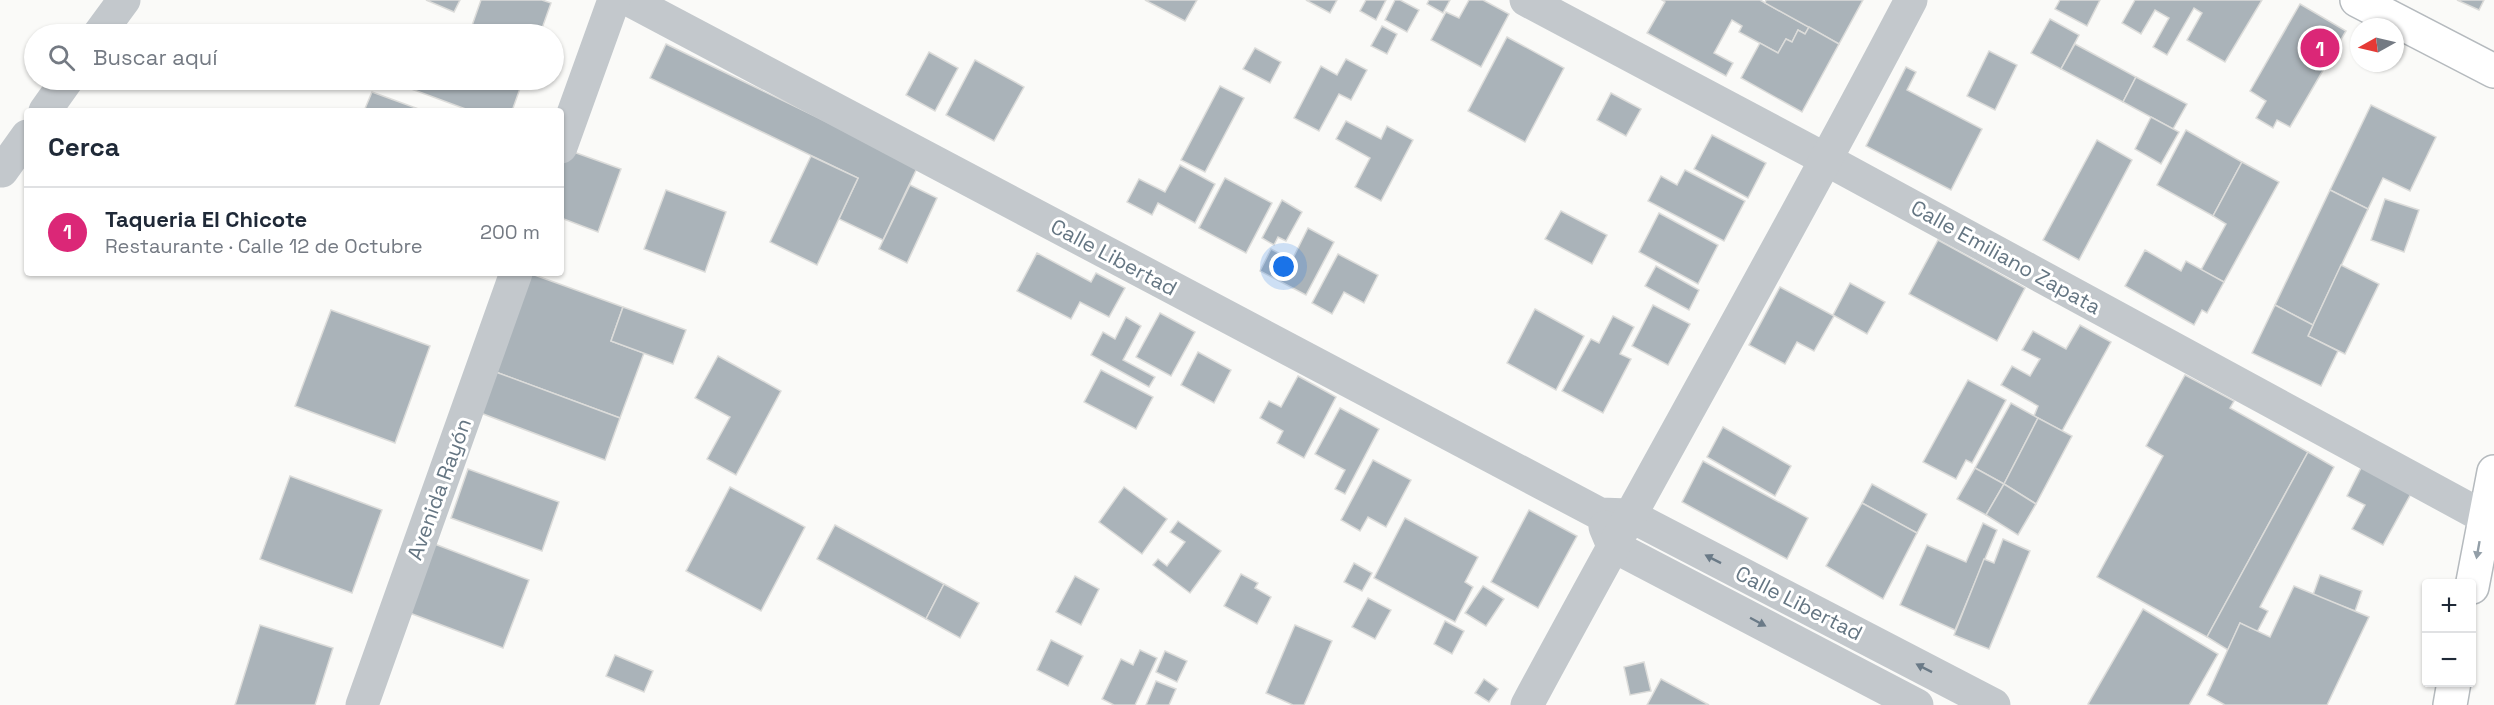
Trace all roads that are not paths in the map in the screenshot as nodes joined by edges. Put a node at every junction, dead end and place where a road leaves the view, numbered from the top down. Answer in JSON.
{"nodes":[{"id":1,"x":124,"y":0,"type":"edge"},
{"id":2,"x":614,"y":0,"type":"edge"},
{"id":3,"x":629,"y":0,"type":"edge"},
{"id":4,"x":1526,"y":0,"type":"edge"},
{"id":5,"x":1911,"y":0,"type":"edge"},
{"id":6,"x":2357,"y":0,"type":"edge"},
{"id":7,"x":106,"y":24,"type":"edge"},
{"id":8,"x":2494,"y":71,"type":"edge"},
{"id":9,"x":60,"y":90,"type":"edge"},
{"id":10,"x":47,"y":108,"type":"edge"},
{"id":11,"x":564,"y":139,"type":"edge"},
{"id":12,"x":24,"y":140,"type":"edge"},
{"id":13,"x":1827,"y":160,"type":"junction"},
{"id":14,"x":2,"y":171,"type":"dead end"},
{"id":15,"x":515,"y":276,"type":"edge"},
{"id":16,"x":2494,"y":472,"type":"edge"},
{"id":17,"x":1614,"y":515,"type":"junction"},
{"id":18,"x":2484,"y":517,"type":"junction"},
{"id":19,"x":1612,"y":546,"type":"junction"},
{"id":20,"x":2473,"y":579,"type":"edge"},
{"id":21,"x":2453,"y":687,"type":"edge"},
{"id":22,"x":1948,"y":694,"type":"edge"},
{"id":23,"x":362,"y":705,"type":"edge"},
{"id":24,"x":1527,"y":705,"type":"edge"},
{"id":25,"x":1917,"y":705,"type":"edge"},
{"id":26,"x":1994,"y":705,"type":"edge"},
{"id":27,"x":2450,"y":705,"type":"edge"}],
"edges":[{"from":1,"to":7,"type":"street"},
{"from":2,"to":11,"type":"street"},
{"from":3,"to":17,"type":"street","name":"Calle Libertad"},
{"from":4,"to":13,"type":"street","name":"Calle Emiliano Zapata"},
{"from":5,"to":13,"type":"street"},
{"from":6,"to":8,"type":"main road"},
{"from":9,"to":10,"type":"street"},
{"from":12,"to":14,"type":"street"},
{"from":13,"to":17,"type":"street"},
{"from":13,"to":18,"type":"street","name":"Calle Emiliano Zapata"},
{"from":15,"to":23,"type":"street","name":"Avenida Rayón"},
{"from":16,"to":18,"type":"main road"},
{"from":17,"to":19,"type":"street"},
{"from":22,"to":17,"type":"street","name":"Calle Libertad","one_way":true},
{"from":18,"to":20,"type":"main road","one_way":true},
{"from":19,"to":24,"type":"street"},
{"from":19,"to":25,"type":"street","name":"Calle Libertad","one_way":true},
{"from":21,"to":27,"type":"main road"},
{"from":22,"to":26,"type":"street","name":"Calle Libertad"}]}
